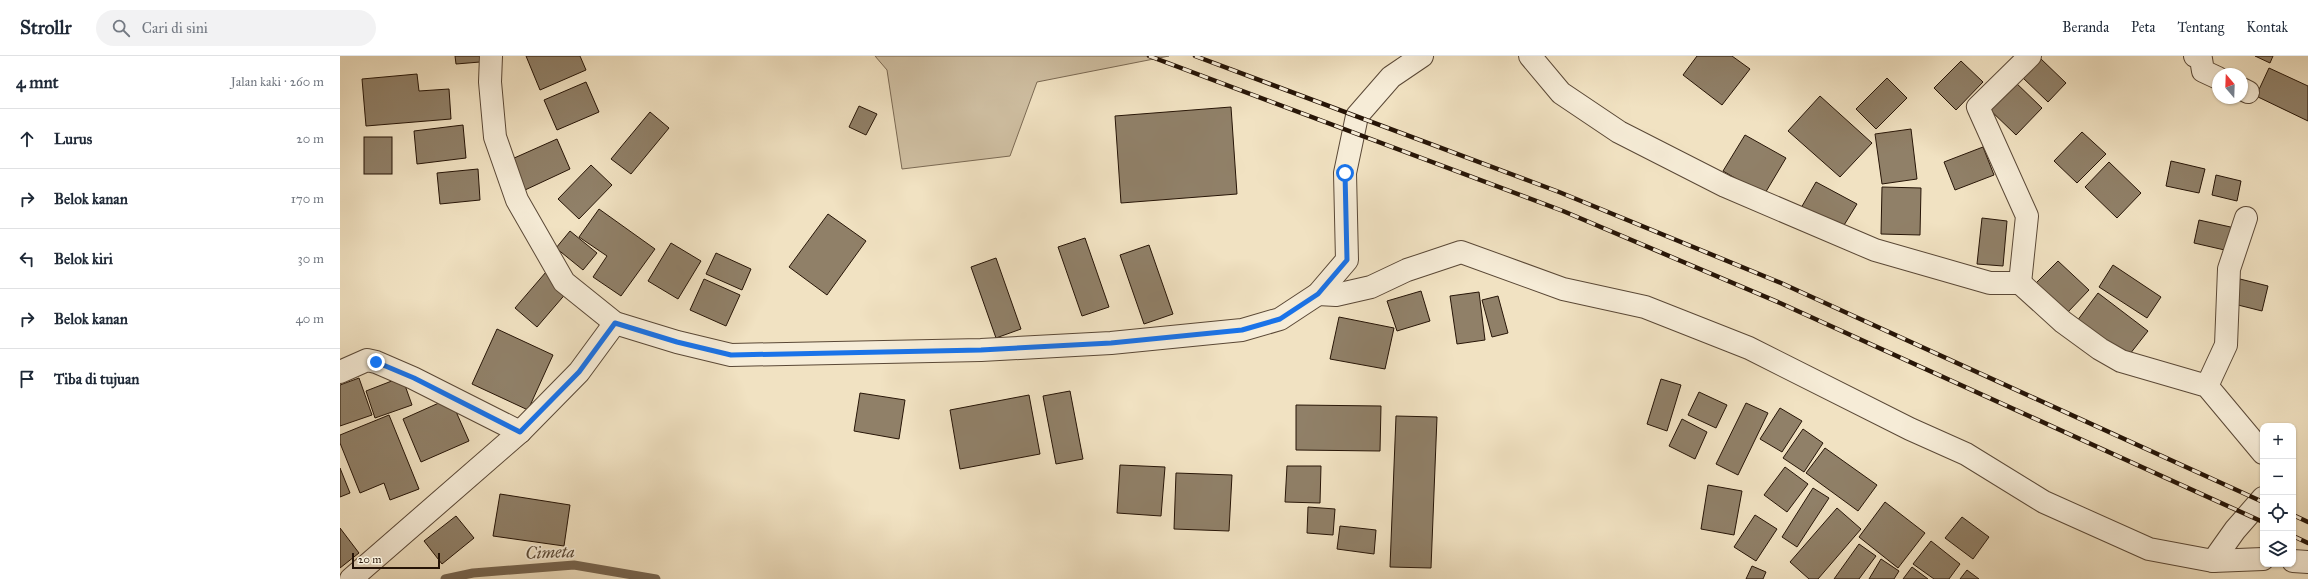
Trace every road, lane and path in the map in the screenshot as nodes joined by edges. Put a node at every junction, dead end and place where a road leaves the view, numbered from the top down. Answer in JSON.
{"nodes":[{"id":1,"x":491,"y":56,"type":"edge"},
{"id":2,"x":1422,"y":56,"type":"edge"},
{"id":3,"x":1530,"y":56,"type":"edge"},
{"id":4,"x":2030,"y":56,"type":"edge"},
{"id":5,"x":2195,"y":56,"type":"edge"},
{"id":6,"x":2212,"y":75,"type":"edge"},
{"id":7,"x":2246,"y":218,"type":"dead end"},
{"id":8,"x":2020,"y":283,"type":"junction"},
{"id":9,"x":1318,"y":294,"type":"junction"},
{"id":10,"x":615,"y":323,"type":"junction"},
{"id":11,"x":340,"y":372,"type":"edge"},
{"id":12,"x":2207,"y":386,"type":"junction"},
{"id":13,"x":520,"y":432,"type":"junction"},
{"id":14,"x":2260,"y":449,"type":"edge"},
{"id":15,"x":2260,"y":501,"type":"edge"},
{"id":16,"x":2260,"y":559,"type":"edge"},
{"id":17,"x":2213,"y":561,"type":"junction"},
{"id":18,"x":2296,"y":561,"type":"edge"},
{"id":19,"x":2308,"y":562,"type":"edge"},
{"id":20,"x":351,"y":579,"type":"edge"}],
"edges":[{"from":1,"to":10,"type":"street"},
{"from":2,"to":9,"type":"street"},
{"from":3,"to":8,"type":"street"},
{"from":4,"to":8,"type":"street"},
{"from":5,"to":6,"type":"street"},
{"from":7,"to":12,"type":"street"},
{"from":8,"to":12,"type":"street"},
{"from":9,"to":10,"type":"street"},
{"from":9,"to":17,"type":"street"},
{"from":10,"to":13,"type":"street"},
{"from":11,"to":13,"type":"street"},
{"from":12,"to":14,"type":"street"},
{"from":13,"to":20,"type":"street"},
{"from":15,"to":17,"type":"street"},
{"from":16,"to":17,"type":"street"},
{"from":18,"to":19,"type":"street"}]}
